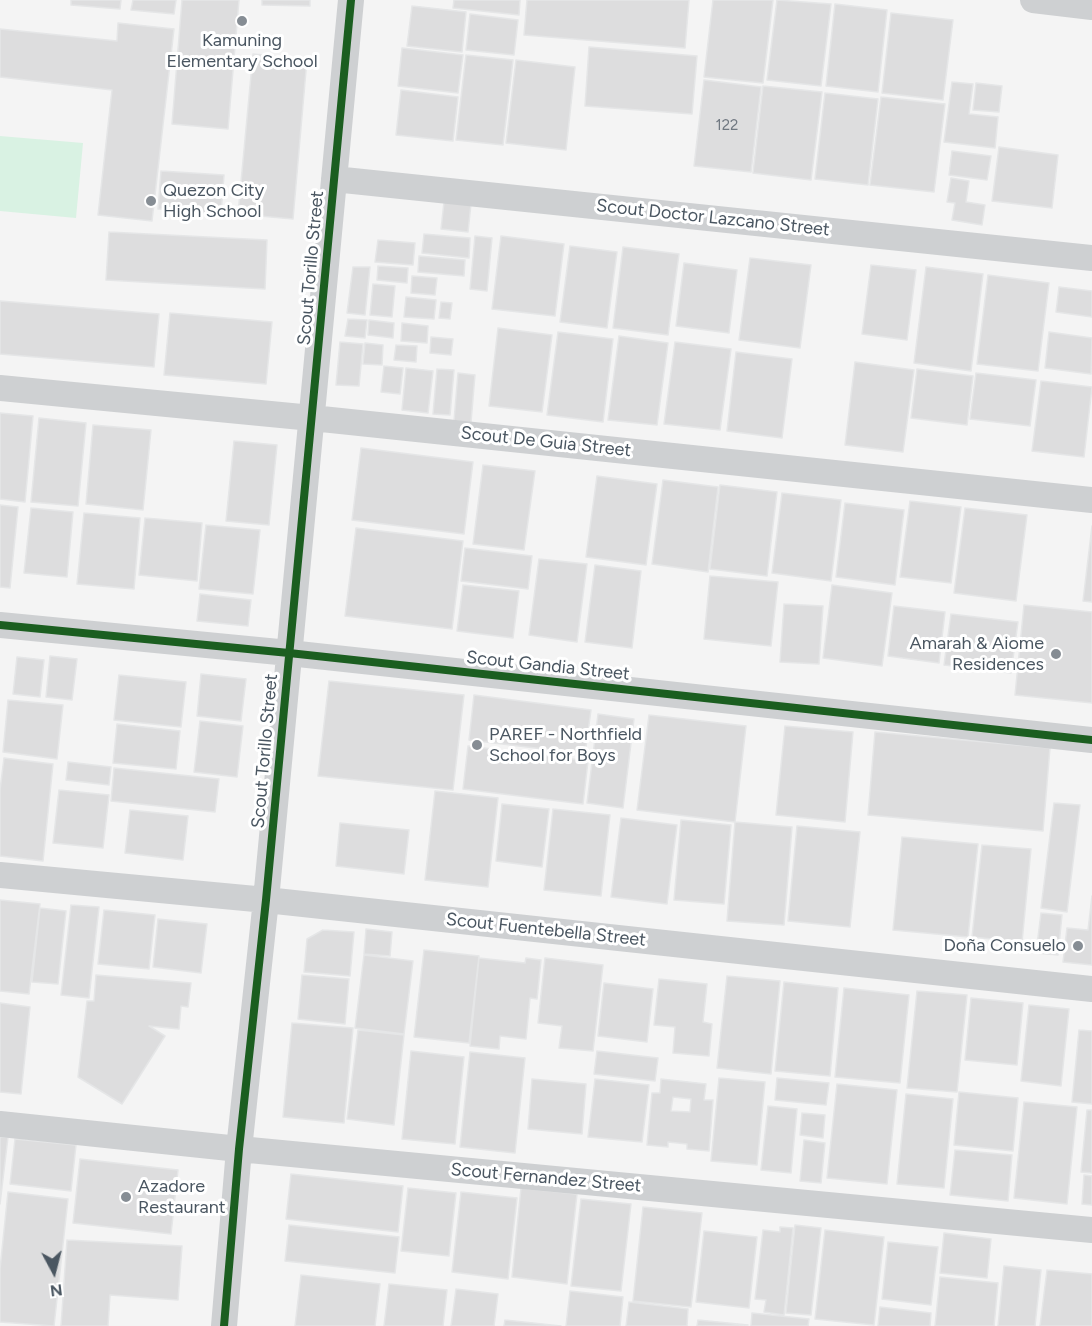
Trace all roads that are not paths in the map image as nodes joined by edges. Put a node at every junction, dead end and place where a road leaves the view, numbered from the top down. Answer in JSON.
{"nodes":[{"id":1,"x":351,"y":0,"type":"edge"},
{"id":2,"x":1033,"y":0,"type":"edge"},
{"id":3,"x":1092,"y":7,"type":"edge"},
{"id":4,"x":334,"y":178,"type":"junction"},
{"id":5,"x":1092,"y":258,"type":"edge"},
{"id":6,"x":0,"y":388,"type":"edge"},
{"id":7,"x":312,"y":418,"type":"junction"},
{"id":8,"x":1092,"y":500,"type":"edge"},
{"id":9,"x":0,"y":625,"type":"edge"},
{"id":10,"x":289,"y":654,"type":"junction"},
{"id":11,"x":1092,"y":740,"type":"edge"},
{"id":12,"x":0,"y":875,"type":"edge"},
{"id":13,"x":266,"y":900,"type":"junction"},
{"id":14,"x":1092,"y":988,"type":"edge"},
{"id":15,"x":0,"y":1124,"type":"edge"},
{"id":16,"x":239,"y":1149,"type":"junction"},
{"id":17,"x":1092,"y":1230,"type":"edge"},
{"id":18,"x":224,"y":1326,"type":"edge"}],
"edges":[{"from":1,"to":4,"type":"street","name":"Scout Torillo Street"},
{"from":2,"to":3,"type":"street"},
{"from":4,"to":5,"type":"street","name":"Scout Doctor Lazcano Street"},
{"from":4,"to":7,"type":"street","name":"Scout Torillo Street"},
{"from":6,"to":7,"type":"street","name":"Scout De Guia Street"},
{"from":7,"to":8,"type":"street","name":"Scout De Guia Street"},
{"from":7,"to":10,"type":"street","name":"Scout Torillo Street"},
{"from":9,"to":10,"type":"street","name":"Scout Gandia Street"},
{"from":10,"to":11,"type":"street","name":"Scout Gandia Street"},
{"from":10,"to":13,"type":"street","name":"Scout Torillo Street"},
{"from":12,"to":13,"type":"street","name":"Scout Fuentebella Street"},
{"from":13,"to":14,"type":"street","name":"Scout Fuentebella Street"},
{"from":13,"to":16,"type":"street","name":"Scout Torillo Street"},
{"from":15,"to":16,"type":"street","name":"Scout Fernandez Street"},
{"from":16,"to":17,"type":"street","name":"Scout Fernandez Street"},
{"from":16,"to":18,"type":"street","name":"Scout Torillo Street"}]}
